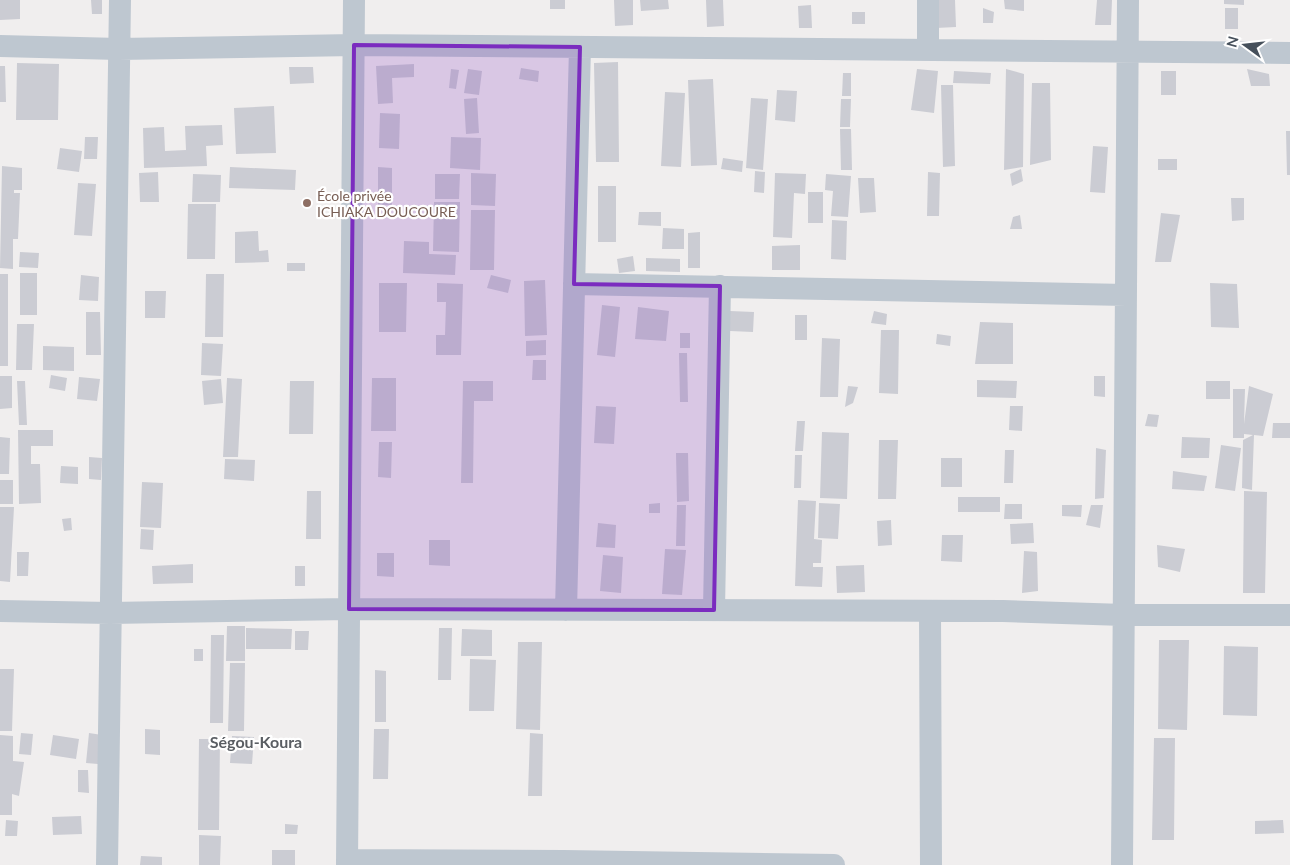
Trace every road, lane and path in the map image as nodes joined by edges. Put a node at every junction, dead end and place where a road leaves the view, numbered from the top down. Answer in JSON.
{"nodes":[{"id":1,"x":120,"y":0,"type":"edge"},
{"id":2,"x":354,"y":0,"type":"edge"},
{"id":3,"x":928,"y":0,"type":"edge"},
{"id":4,"x":1128,"y":0,"type":"edge"},
{"id":5,"x":354,"y":45,"type":"junction"},
{"id":6,"x":0,"y":46,"type":"edge"},
{"id":7,"x":580,"y":47,"type":"junction"},
{"id":8,"x":119,"y":49,"type":"junction"},
{"id":9,"x":928,"y":49,"type":"junction"},
{"id":10,"x":1128,"y":53,"type":"junction"},
{"id":11,"x":1290,"y":53,"type":"edge"},
{"id":12,"x":574,"y":284,"type":"junction"},
{"id":13,"x":720,"y":286,"type":"junction"},
{"id":14,"x":1126,"y":295,"type":"junction"},
{"id":15,"x":349,"y":609,"type":"junction"},
{"id":16,"x":566,"y":610,"type":"junction"},
{"id":17,"x":714,"y":610,"type":"junction"},
{"id":18,"x":0,"y":611,"type":"edge"},
{"id":19,"x":930,"y":611,"type":"junction"},
{"id":20,"x":110,"y":613,"type":"junction"},
{"id":21,"x":1124,"y":615,"type":"junction"},
{"id":22,"x":1290,"y":615,"type":"edge"},
{"id":23,"x":347,"y":862,"type":"edge"},
{"id":24,"x":564,"y":863,"type":"edge"},
{"id":25,"x":107,"y":865,"type":"edge"},
{"id":26,"x":834,"y":865,"type":"edge"},
{"id":27,"x":931,"y":865,"type":"edge"},
{"id":28,"x":1122,"y":865,"type":"edge"}],
"edges":[{"from":1,"to":8,"type":"street"},
{"from":2,"to":5,"type":"street"},
{"from":3,"to":9,"type":"street"},
{"from":4,"to":10,"type":"street"},
{"from":5,"to":7,"type":"street"},
{"from":5,"to":8,"type":"street"},
{"from":5,"to":15,"type":"street"},
{"from":6,"to":8,"type":"street"},
{"from":7,"to":9,"type":"street"},
{"from":7,"to":12,"type":"street"},
{"from":8,"to":20,"type":"street"},
{"from":9,"to":10,"type":"street"},
{"from":10,"to":11,"type":"street"},
{"from":10,"to":14,"type":"street"},
{"from":12,"to":13,"type":"street"},
{"from":12,"to":16,"type":"street"},
{"from":13,"to":14,"type":"street"},
{"from":13,"to":17,"type":"street"},
{"from":14,"to":21,"type":"street"},
{"from":15,"to":16,"type":"street"},
{"from":15,"to":20,"type":"street"},
{"from":15,"to":23,"type":"street"},
{"from":16,"to":17,"type":"street"},
{"from":17,"to":19,"type":"street"},
{"from":18,"to":20,"type":"street"},
{"from":19,"to":21,"type":"street"},
{"from":19,"to":27,"type":"street"},
{"from":20,"to":25,"type":"street"},
{"from":21,"to":22,"type":"street"},
{"from":21,"to":28,"type":"street"},
{"from":23,"to":24,"type":"street"},
{"from":24,"to":26,"type":"street"}]}
